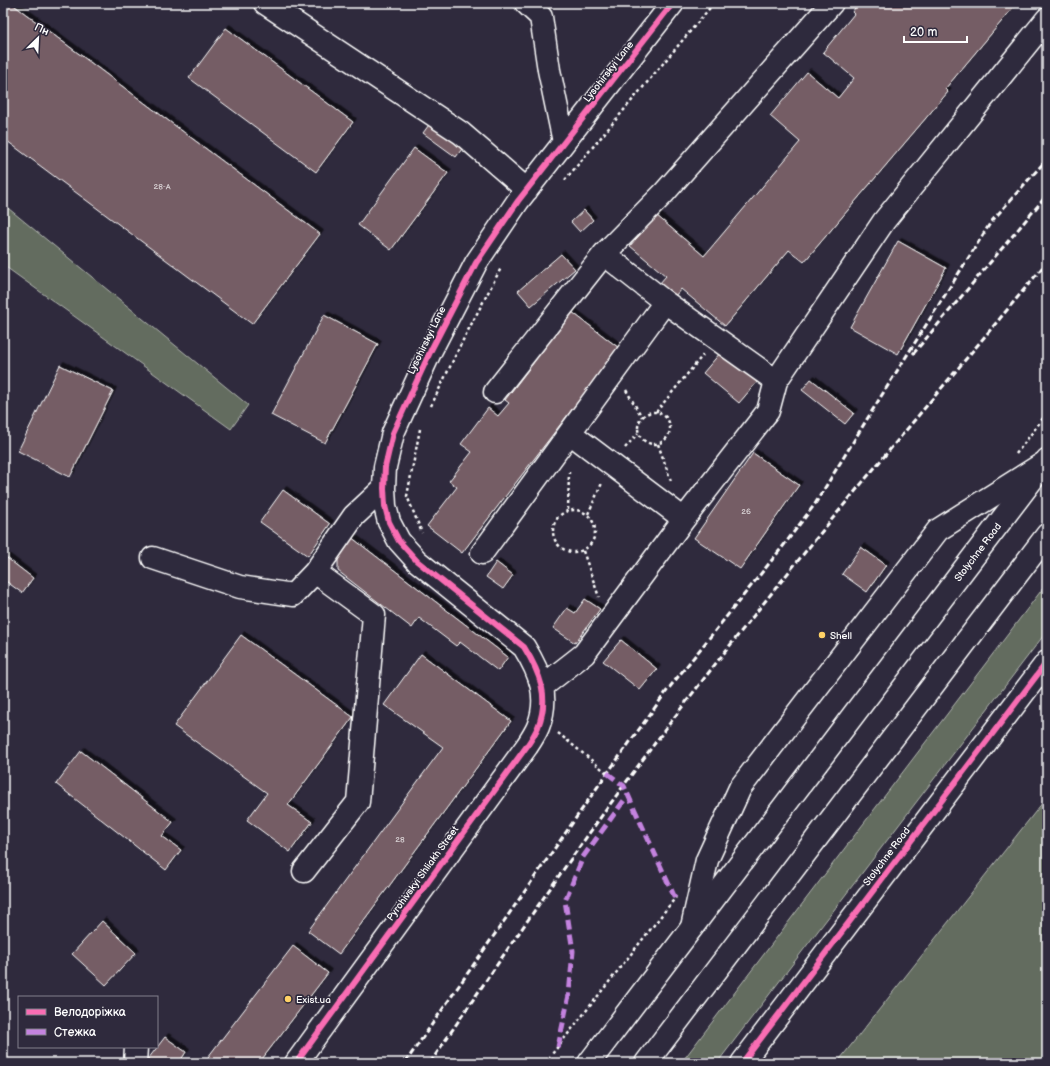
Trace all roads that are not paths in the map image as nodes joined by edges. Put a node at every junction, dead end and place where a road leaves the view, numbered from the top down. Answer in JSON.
{"nodes":[{"id":1,"x":265,"y":3,"type":"edge"},
{"id":2,"x":526,"y":3,"type":"edge"},
{"id":3,"x":673,"y":3,"type":"edge"},
{"id":4,"x":832,"y":3,"type":"edge"},
{"id":5,"x":1047,"y":19,"type":"edge"},
{"id":6,"x":564,"y":142,"type":"junction"},
{"id":7,"x":527,"y":190,"type":"junction"},
{"id":8,"x":604,"y":254,"type":"junction"},
{"id":9,"x":665,"y":302,"type":"junction"},
{"id":10,"x":776,"y":381,"type":"junction"},
{"id":11,"x":495,"y":392,"type":"dead end"},
{"id":12,"x":570,"y":433,"type":"junction"},
{"id":13,"x":1047,"y":461,"type":"edge"},
{"id":14,"x":384,"y":488,"type":"junction"},
{"id":15,"x":684,"y":519,"type":"junction"},
{"id":16,"x":1047,"y":535,"type":"edge"},
{"id":17,"x":482,"y":553,"type":"dead end"},
{"id":18,"x":153,"y":558,"type":"dead end"},
{"id":19,"x":315,"y":572,"type":"junction"},
{"id":20,"x":1047,"y":662,"type":"edge"},
{"id":21,"x":543,"y":686,"type":"junction"},
{"id":22,"x":304,"y":871,"type":"dead end"},
{"id":23,"x":692,"y":927,"type":"junction"},
{"id":24,"x":136,"y":1048,"type":"edge"},
{"id":25,"x":135,"y":1063,"type":"edge"},
{"id":26,"x":296,"y":1063,"type":"edge"},
{"id":27,"x":589,"y":1063,"type":"edge"},
{"id":28,"x":646,"y":1063,"type":"edge"},
{"id":29,"x":742,"y":1063,"type":"edge"}],
"edges":[{"from":1,"to":7,"type":"main road"},
{"from":2,"to":6,"type":"main road"},
{"from":3,"to":6,"type":"main road","name":"Lysohirskyi Lane"},
{"from":4,"to":8,"type":"main road"},
{"from":5,"to":10,"type":"main road"},
{"from":6,"to":7,"type":"main road","name":"Lysohirskyi Lane"},
{"from":7,"to":14,"type":"main road","name":"Lysohirskyi Lane"},
{"from":8,"to":9,"type":"main road"},
{"from":8,"to":11,"type":"main road"},
{"from":9,"to":10,"type":"main road"},
{"from":9,"to":12,"type":"main road"},
{"from":10,"to":15,"type":"main road"},
{"from":12,"to":15,"type":"main road"},
{"from":12,"to":17,"type":"main road"},
{"from":13,"to":23,"type":"main road","name":"Stolychne Road"},
{"from":13,"to":23,"type":"main road"},
{"from":14,"to":19,"type":"main road"},
{"from":14,"to":21,"type":"main road","name":"Lysohirskyi Lane"},
{"from":15,"to":21,"type":"main road"},
{"from":16,"to":28,"type":"main road"},
{"from":18,"to":19,"type":"main road"},
{"from":19,"to":22,"type":"main road"},
{"from":20,"to":29,"type":"main road","name":"Stolychne Road"},
{"from":21,"to":26,"type":"main road","name":"Pyrohivskyi Shliakh Street"},
{"from":23,"to":27,"type":"main road","name":"Stolychne Road"},
{"from":24,"to":25,"type":"main road"}]}
